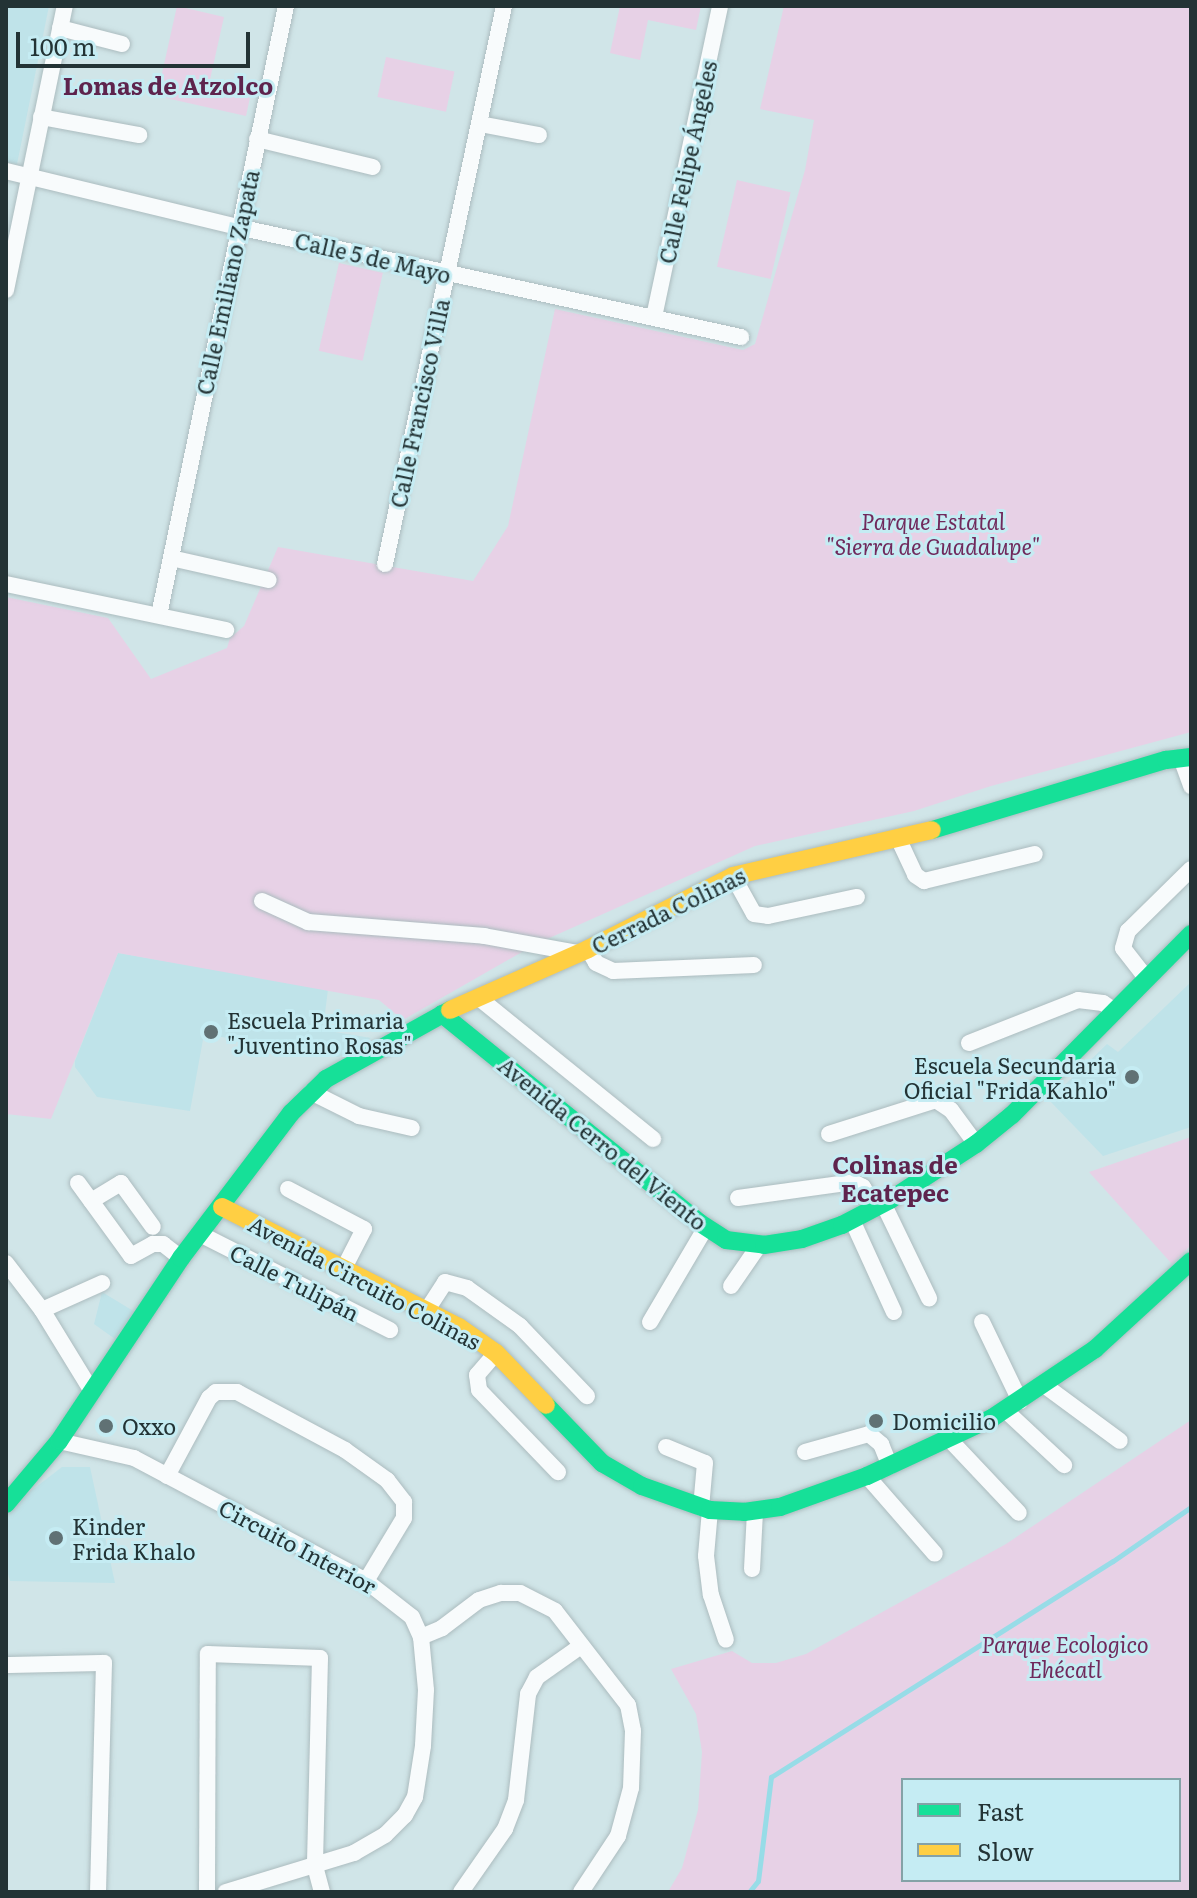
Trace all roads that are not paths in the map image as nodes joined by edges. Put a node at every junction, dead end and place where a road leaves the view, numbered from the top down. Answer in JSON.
{"nodes":[{"id":1,"x":65,"y":6,"type":"edge"},
{"id":2,"x":286,"y":6,"type":"edge"},
{"id":3,"x":504,"y":6,"type":"edge"},
{"id":4,"x":720,"y":6,"type":"edge"},
{"id":5,"x":60,"y":28,"type":"junction"},
{"id":6,"x":122,"y":44,"type":"dead end"},
{"id":7,"x":41,"y":117,"type":"junction"},
{"id":8,"x":480,"y":124,"type":"junction"},
{"id":9,"x":139,"y":135,"type":"dead end"},
{"id":10,"x":539,"y":135,"type":"dead end"},
{"id":11,"x":257,"y":139,"type":"junction"},
{"id":12,"x":373,"y":167,"type":"dead end"},
{"id":13,"x":6,"y":171,"type":"edge"},
{"id":14,"x":28,"y":176,"type":"junction"},
{"id":15,"x":238,"y":227,"type":"junction"},
{"id":16,"x":447,"y":274,"type":"junction"},
{"id":17,"x":6,"y":290,"type":"edge"},
{"id":18,"x":654,"y":317,"type":"junction"},
{"id":19,"x":741,"y":337,"type":"dead end"},
{"id":20,"x":171,"y":558,"type":"junction"},
{"id":21,"x":385,"y":564,"type":"dead end"},
{"id":22,"x":269,"y":580,"type":"dead end"},
{"id":23,"x":6,"y":584,"type":"edge"},
{"id":24,"x":159,"y":615,"type":"junction"},
{"id":25,"x":226,"y":630,"type":"dead end"},
{"id":26,"x":1186,"y":757,"type":"edge"},
{"id":27,"x":1191,"y":786,"type":"edge"},
{"id":28,"x":899,"y":840,"type":"junction"},
{"id":29,"x":1035,"y":854,"type":"dead end"},
{"id":30,"x":1191,"y":869,"type":"edge"},
{"id":31,"x":733,"y":876,"type":"junction"},
{"id":32,"x":857,"y":897,"type":"dead end"},
{"id":33,"x":262,"y":901,"type":"dead end"},
{"id":34,"x":1191,"y":934,"type":"edge"},
{"id":35,"x":584,"y":952,"type":"junction"},
{"id":36,"x":754,"y":965,"type":"dead end"},
{"id":37,"x":1147,"y":979,"type":"junction"},
{"id":38,"x":479,"y":998,"type":"junction"},
{"id":39,"x":1115,"y":1011,"type":"junction"},
{"id":40,"x":442,"y":1014,"type":"junction"},
{"id":41,"x":969,"y":1043,"type":"dead end"},
{"id":42,"x":311,"y":1092,"type":"junction"},
{"id":43,"x":412,"y":1128,"type":"dead end"},
{"id":44,"x":829,"y":1134,"type":"dead end"},
{"id":45,"x":653,"y":1139,"type":"dead end"},
{"id":46,"x":976,"y":1144,"type":"junction"},
{"id":47,"x":78,"y":1183,"type":"dead end"},
{"id":48,"x":288,"y":1189,"type":"dead end"},
{"id":49,"x":738,"y":1198,"type":"dead end"},
{"id":50,"x":91,"y":1201,"type":"junction"},
{"id":51,"x":879,"y":1206,"type":"junction"},
{"id":52,"x":222,"y":1207,"type":"junction"},
{"id":53,"x":852,"y":1220,"type":"junction"},
{"id":54,"x":153,"y":1227,"type":"dead end"},
{"id":55,"x":706,"y":1227,"type":"junction"},
{"id":56,"x":200,"y":1234,"type":"junction"},
{"id":57,"x":760,"y":1244,"type":"junction"},
{"id":58,"x":181,"y":1258,"type":"junction"},
{"id":59,"x":1191,"y":1261,"type":"edge"},
{"id":60,"x":6,"y":1263,"type":"edge"},
{"id":61,"x":344,"y":1268,"type":"junction"},
{"id":62,"x":102,"y":1283,"type":"dead end"},
{"id":63,"x":731,"y":1286,"type":"dead end"},
{"id":64,"x":929,"y":1298,"type":"dead end"},
{"id":65,"x":42,"y":1310,"type":"junction"},
{"id":66,"x":427,"y":1310,"type":"junction"},
{"id":67,"x":894,"y":1312,"type":"dead end"},
{"id":68,"x":650,"y":1322,"type":"dead end"},
{"id":69,"x":982,"y":1322,"type":"dead end"},
{"id":70,"x":390,"y":1330,"type":"dead end"},
{"id":71,"x":496,"y":1353,"type":"junction"},
{"id":72,"x":1044,"y":1385,"type":"junction"},
{"id":73,"x":91,"y":1390,"type":"junction"},
{"id":74,"x":587,"y":1396,"type":"dead end"},
{"id":75,"x":1012,"y":1406,"type":"junction"},
{"id":76,"x":950,"y":1440,"type":"junction"},
{"id":77,"x":59,"y":1441,"type":"junction"},
{"id":78,"x":1120,"y":1441,"type":"dead end"},
{"id":79,"x":666,"y":1447,"type":"dead end"},
{"id":80,"x":805,"y":1452,"type":"dead end"},
{"id":81,"x":1064,"y":1465,"type":"dead end"},
{"id":82,"x":890,"y":1466,"type":"junction"},
{"id":83,"x":558,"y":1472,"type":"dead end"},
{"id":84,"x":167,"y":1476,"type":"junction"},
{"id":85,"x":867,"y":1476,"type":"junction"},
{"id":86,"x":6,"y":1504,"type":"edge"},
{"id":87,"x":706,"y":1509,"type":"junction"},
{"id":88,"x":755,"y":1511,"type":"junction"},
{"id":89,"x":1019,"y":1513,"type":"dead end"},
{"id":90,"x":935,"y":1554,"type":"dead end"},
{"id":91,"x":752,"y":1569,"type":"dead end"},
{"id":92,"x":366,"y":1581,"type":"junction"},
{"id":93,"x":421,"y":1637,"type":"junction"},
{"id":94,"x":726,"y":1640,"type":"dead end"},
{"id":95,"x":581,"y":1646,"type":"junction"},
{"id":96,"x":6,"y":1665,"type":"edge"},
{"id":97,"x":315,"y":1866,"type":"junction"},
{"id":98,"x":98,"y":1892,"type":"edge"},
{"id":99,"x":207,"y":1892,"type":"edge"},
{"id":100,"x":226,"y":1892,"type":"edge"},
{"id":101,"x":322,"y":1892,"type":"edge"},
{"id":102,"x":461,"y":1892,"type":"edge"},
{"id":103,"x":581,"y":1892,"type":"edge"}],
"edges":[{"from":1,"to":5,"type":"street"},
{"from":2,"to":11,"type":"street","name":"Calle Emiliano Zapata"},
{"from":3,"to":8,"type":"street","name":"Calle Francisco Villa"},
{"from":4,"to":18,"type":"street","name":"Calle Felipe Ángeles"},
{"from":5,"to":6,"type":"street"},
{"from":5,"to":7,"type":"street"},
{"from":7,"to":9,"type":"street"},
{"from":7,"to":14,"type":"street"},
{"from":8,"to":10,"type":"street"},
{"from":8,"to":16,"type":"street","name":"Calle Francisco Villa"},
{"from":11,"to":12,"type":"street"},
{"from":11,"to":15,"type":"street","name":"Calle Emiliano Zapata"},
{"from":13,"to":14,"type":"street","name":"Calle 5 de Mayo"},
{"from":14,"to":15,"type":"street","name":"Calle 5 de Mayo"},
{"from":14,"to":17,"type":"street"},
{"from":15,"to":16,"type":"street","name":"Calle 5 de Mayo"},
{"from":15,"to":20,"type":"street","name":"Calle Emiliano Zapata"},
{"from":16,"to":18,"type":"street","name":"Calle 5 de Mayo"},
{"from":16,"to":21,"type":"street","name":"Calle Francisco Villa"},
{"from":18,"to":19,"type":"street","name":"Calle 5 de Mayo"},
{"from":20,"to":22,"type":"street"},
{"from":20,"to":24,"type":"street","name":"Calle Emiliano Zapata"},
{"from":23,"to":24,"type":"street"},
{"from":24,"to":25,"type":"street"},
{"from":26,"to":27,"type":"street"},
{"from":26,"to":28,"type":"street","name":"Cerrada Colinas"},
{"from":28,"to":29,"type":"street"},
{"from":28,"to":31,"type":"street","name":"Cerrada Colinas"},
{"from":30,"to":37,"type":"street"},
{"from":31,"to":32,"type":"street"},
{"from":31,"to":35,"type":"street","name":"Cerrada Colinas"},
{"from":33,"to":35,"type":"street"},
{"from":34,"to":37,"type":"street","name":"Avenida Cerro del Viento"},
{"from":35,"to":36,"type":"street"},
{"from":35,"to":38,"type":"street","name":"Cerrada Colinas"},
{"from":37,"to":39,"type":"street","name":"Avenida Cerro del Viento"},
{"from":38,"to":40,"type":"street","name":"Cerrada Colinas"},
{"from":38,"to":45,"type":"street"},
{"from":39,"to":41,"type":"street"},
{"from":39,"to":46,"type":"street","name":"Avenida Cerro del Viento"},
{"from":40,"to":42,"type":"street","name":"Cerrada Colinas"},
{"from":40,"to":55,"type":"street","name":"Avenida Cerro del Viento"},
{"from":42,"to":43,"type":"street"},
{"from":42,"to":52,"type":"street","name":"Cerrada Colinas"},
{"from":44,"to":46,"type":"street"},
{"from":46,"to":51,"type":"street","name":"Avenida Cerro del Viento"},
{"from":47,"to":50,"type":"street"},
{"from":48,"to":61,"type":"street"},
{"from":49,"to":51,"type":"street"},
{"from":50,"to":54,"type":"street"},
{"from":50,"to":58,"type":"street"},
{"from":51,"to":53,"type":"street","name":"Avenida Cerro del Viento"},
{"from":51,"to":64,"type":"street"},
{"from":52,"to":56,"type":"street","name":"Avenida Circuito Colinas"},
{"from":52,"to":61,"type":"street","name":"Avenida Circuito Colinas"},
{"from":53,"to":57,"type":"street","name":"Avenida Cerro del Viento"},
{"from":53,"to":67,"type":"street"},
{"from":55,"to":57,"type":"street","name":"Avenida Cerro del Viento"},
{"from":55,"to":68,"type":"street"},
{"from":56,"to":58,"type":"street","name":"Avenida Circuito Colinas"},
{"from":56,"to":70,"type":"street","name":"Calle Tulipán"},
{"from":57,"to":63,"type":"street"},
{"from":58,"to":73,"type":"street","name":"Avenida Circuito Colinas"},
{"from":59,"to":72,"type":"street","name":"Avenida Circuito Colinas"},
{"from":60,"to":65,"type":"street"},
{"from":61,"to":66,"type":"street","name":"Avenida Circuito Colinas"},
{"from":62,"to":65,"type":"street"},
{"from":65,"to":73,"type":"street"},
{"from":66,"to":71,"type":"street","name":"Avenida Circuito Colinas"},
{"from":66,"to":74,"type":"street"},
{"from":69,"to":75,"type":"street"},
{"from":71,"to":83,"type":"street"},
{"from":71,"to":87,"type":"street","name":"Avenida Circuito Colinas"},
{"from":72,"to":75,"type":"street","name":"Avenida Circuito Colinas"},
{"from":72,"to":78,"type":"street"},
{"from":73,"to":77,"type":"street","name":"Avenida Circuito Colinas"},
{"from":75,"to":76,"type":"street","name":"Avenida Circuito Colinas"},
{"from":75,"to":81,"type":"street"},
{"from":76,"to":82,"type":"street","name":"Avenida Circuito Colinas"},
{"from":76,"to":89,"type":"street"},
{"from":77,"to":84,"type":"street","name":"Circuito Interior"},
{"from":77,"to":86,"type":"street"},
{"from":79,"to":87,"type":"street"},
{"from":80,"to":82,"type":"street"},
{"from":82,"to":85,"type":"street","name":"Avenida Circuito Colinas"},
{"from":84,"to":92,"type":"street","name":"Circuito Interior"},
{"from":84,"to":92,"type":"street"},
{"from":85,"to":88,"type":"street","name":"Avenida Circuito Colinas"},
{"from":85,"to":90,"type":"street"},
{"from":87,"to":88,"type":"street","name":"Avenida Circuito Colinas"},
{"from":87,"to":94,"type":"street"},
{"from":88,"to":91,"type":"street"},
{"from":92,"to":93,"type":"street","name":"Circuito Interior"},
{"from":93,"to":95,"type":"street"},
{"from":93,"to":97,"type":"street"},
{"from":95,"to":102,"type":"street"},
{"from":95,"to":103,"type":"street"},
{"from":96,"to":98,"type":"street"},
{"from":97,"to":99,"type":"street"},
{"from":97,"to":100,"type":"street"},
{"from":97,"to":101,"type":"street"}]}
